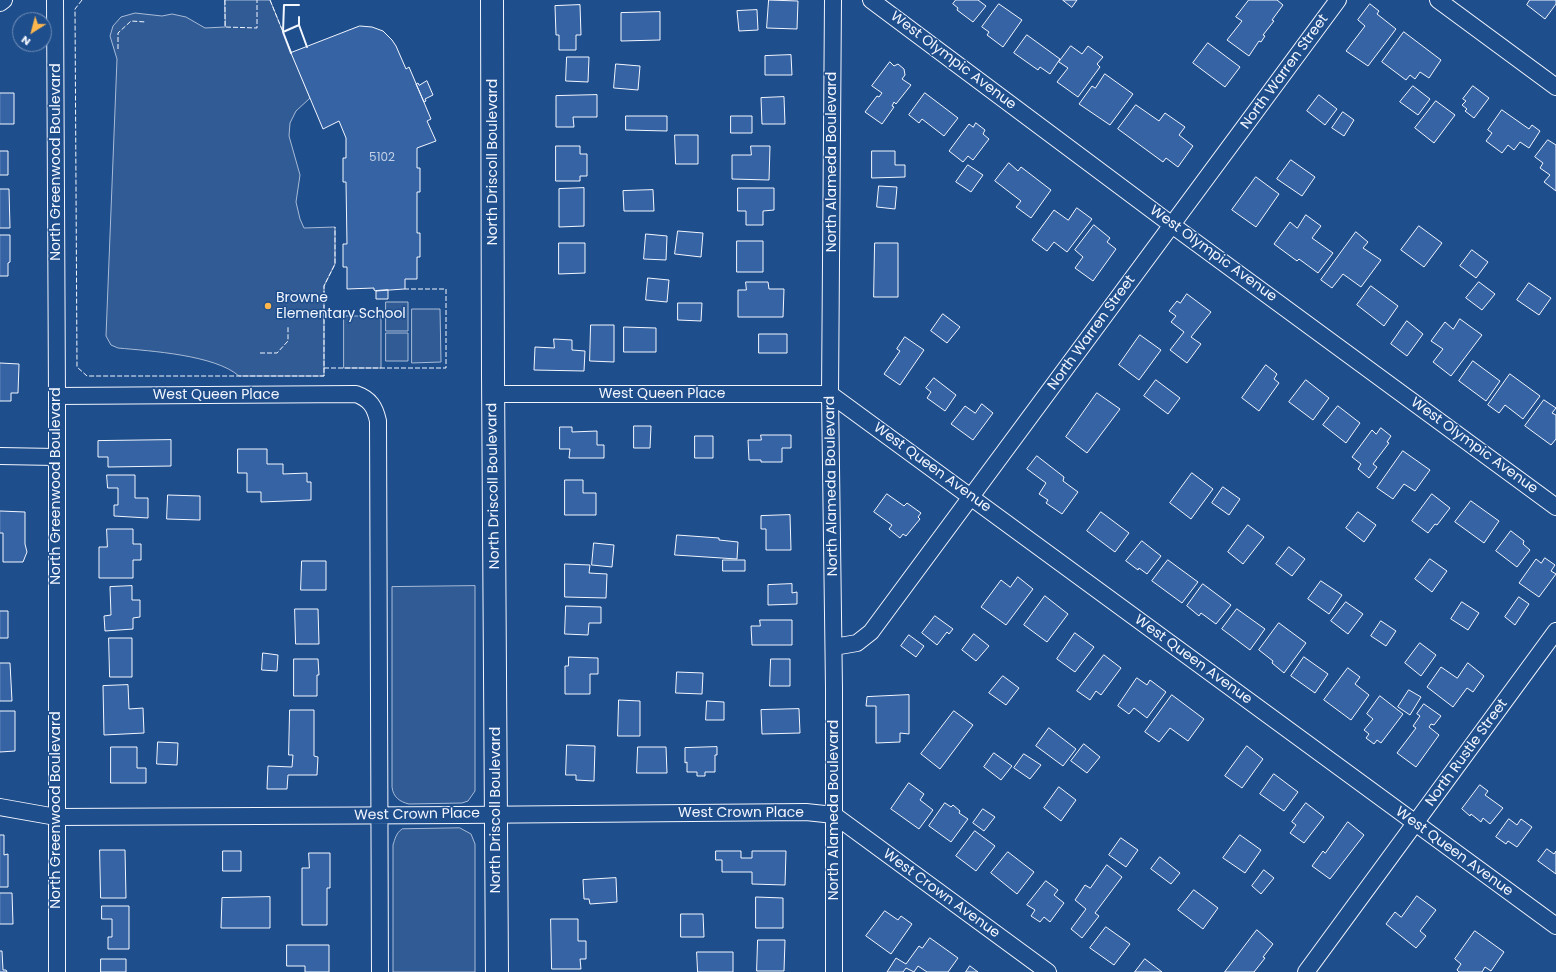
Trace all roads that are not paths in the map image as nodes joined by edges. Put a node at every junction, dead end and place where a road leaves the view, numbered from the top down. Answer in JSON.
{"nodes":[{"id":1,"x":4,"y":0,"type":"edge"},
{"id":2,"x":55,"y":0,"type":"edge"},
{"id":3,"x":492,"y":0,"type":"edge"},
{"id":4,"x":833,"y":0,"type":"edge"},
{"id":5,"x":871,"y":0,"type":"edge"},
{"id":6,"x":1338,"y":0,"type":"edge"},
{"id":7,"x":1438,"y":0,"type":"edge"},
{"id":8,"x":0,"y":4,"type":"edge"},
{"id":9,"x":1556,"y":87,"type":"edge"},
{"id":10,"x":1172,"y":225,"type":"junction"},
{"id":11,"x":493,"y":394,"type":"junction"},
{"id":12,"x":830,"y":394,"type":"junction"},
{"id":13,"x":57,"y":396,"type":"junction"},
{"id":14,"x":0,"y":456,"type":"edge"},
{"id":15,"x":56,"y":457,"type":"junction"},
{"id":16,"x":972,"y":496,"type":"junction"},
{"id":17,"x":1556,"y":507,"type":"edge"},
{"id":18,"x":1556,"y":631,"type":"edge"},
{"id":19,"x":834,"y":647,"type":"junction"},
{"id":20,"x":0,"y":807,"type":"edge"},
{"id":21,"x":496,"y":814,"type":"junction"},
{"id":22,"x":834,"y":815,"type":"junction"},
{"id":23,"x":379,"y":816,"type":"junction"},
{"id":24,"x":56,"y":817,"type":"junction"},
{"id":25,"x":1416,"y":824,"type":"junction"},
{"id":26,"x":1556,"y":926,"type":"edge"},
{"id":27,"x":57,"y":972,"type":"edge"},
{"id":28,"x":380,"y":972,"type":"edge"},
{"id":29,"x":497,"y":972,"type":"edge"},
{"id":30,"x":834,"y":972,"type":"edge"},
{"id":31,"x":1048,"y":972,"type":"edge"},
{"id":32,"x":1306,"y":972,"type":"edge"}],
"edges":[{"from":1,"to":8,"type":"street"},
{"from":2,"to":13,"type":"street","name":"North Greenwood Boulevard"},
{"from":3,"to":11,"type":"main road","name":"North Driscoll Boulevard"},
{"from":4,"to":12,"type":"street","name":"North Alameda Boulevard"},
{"from":5,"to":10,"type":"street","name":"West Olympic Avenue"},
{"from":6,"to":10,"type":"street","name":"North Warren Street"},
{"from":7,"to":9,"type":"street"},
{"from":10,"to":16,"type":"street","name":"North Warren Street"},
{"from":10,"to":17,"type":"street","name":"West Olympic Avenue"},
{"from":11,"to":12,"type":"street","name":"West Queen Place"},
{"from":11,"to":21,"type":"main road","name":"North Driscoll Boulevard"},
{"from":12,"to":16,"type":"street","name":"West Queen Avenue"},
{"from":12,"to":19,"type":"street","name":"North Alameda Boulevard"},
{"from":13,"to":15,"type":"street","name":"North Greenwood Boulevard"},
{"from":13,"to":23,"type":"street","name":"West Queen Place"},
{"from":14,"to":15,"type":"street"},
{"from":15,"to":24,"type":"street","name":"North Greenwood Boulevard"},
{"from":16,"to":19,"type":"street","name":"North Warren Street"},
{"from":16,"to":25,"type":"street","name":"West Queen Avenue"},
{"from":18,"to":25,"type":"street","name":"North Rustle Street"},
{"from":19,"to":22,"type":"street","name":"North Alameda Boulevard"},
{"from":20,"to":24,"type":"street","name":"West Crown Place"},
{"from":21,"to":22,"type":"street","name":"West Crown Place"},
{"from":21,"to":23,"type":"street","name":"West Crown Place"},
{"from":21,"to":29,"type":"main road","name":"North Driscoll Boulevard"},
{"from":22,"to":30,"type":"street","name":"North Alameda Boulevard"},
{"from":22,"to":31,"type":"street","name":"West Crown Avenue"},
{"from":23,"to":24,"type":"street","name":"West Crown Place"},
{"from":23,"to":28,"type":"street"},
{"from":24,"to":27,"type":"street","name":"North Greenwood Boulevard"},
{"from":25,"to":26,"type":"street","name":"West Queen Avenue"},
{"from":25,"to":32,"type":"street","name":"North Rustle Street"}]}
